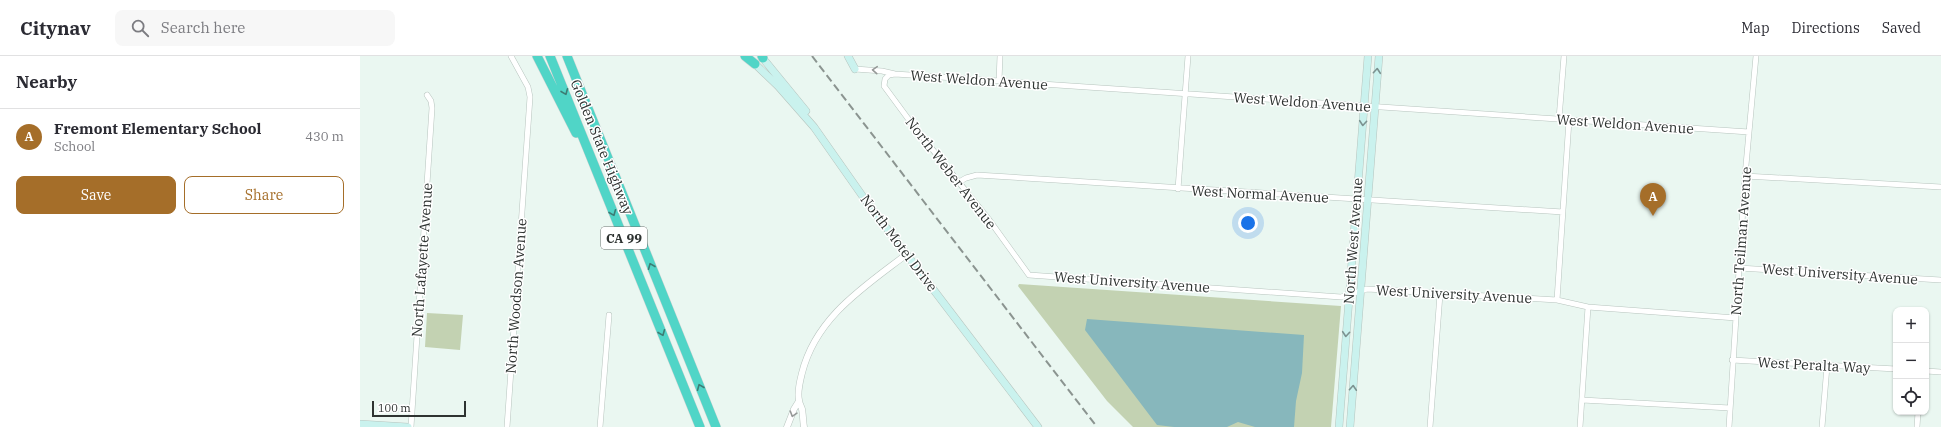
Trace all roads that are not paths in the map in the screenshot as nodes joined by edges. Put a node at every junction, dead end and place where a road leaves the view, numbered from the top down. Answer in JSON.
{"nodes":[{"id":1,"x":511,"y":56,"type":"edge"},
{"id":2,"x":537,"y":56,"type":"edge"},
{"id":3,"x":550,"y":56,"type":"edge"},
{"id":4,"x":568,"y":56,"type":"edge"},
{"id":5,"x":745,"y":56,"type":"edge"},
{"id":6,"x":848,"y":56,"type":"edge"},
{"id":7,"x":1000,"y":56,"type":"edge"},
{"id":8,"x":1188,"y":56,"type":"edge"},
{"id":9,"x":1368,"y":56,"type":"edge"},
{"id":10,"x":1379,"y":56,"type":"edge"},
{"id":11,"x":1564,"y":56,"type":"edge"},
{"id":12,"x":1756,"y":56,"type":"edge"},
{"id":13,"x":762,"y":57,"type":"edge"},
{"id":14,"x":755,"y":64,"type":"joint"},
{"id":15,"x":855,"y":68,"type":"joint"},
{"id":16,"x":895,"y":74,"type":"junction"},
{"id":17,"x":998,"y":81,"type":"junction"},
{"id":18,"x":428,"y":94,"type":"dead end"},
{"id":19,"x":1185,"y":94,"type":"junction"},
{"id":20,"x":1364,"y":106,"type":"junction"},
{"id":21,"x":1374,"y":107,"type":"junction"},
{"id":22,"x":1559,"y":119,"type":"junction"},
{"id":23,"x":1569,"y":120,"type":"junction"},
{"id":24,"x":1749,"y":132,"type":"junction"},
{"id":25,"x":832,"y":154,"type":"junction"},
{"id":26,"x":1745,"y":176,"type":"junction"},
{"id":27,"x":959,"y":182,"type":"junction"},
{"id":28,"x":1941,"y":187,"type":"edge"},
{"id":29,"x":1178,"y":189,"type":"junction"},
{"id":30,"x":605,"y":192,"type":"junction"},
{"id":31,"x":1357,"y":200,"type":"junction"},
{"id":32,"x":1368,"y":200,"type":"junction"},
{"id":33,"x":1563,"y":212,"type":"junction"},
{"id":34,"x":907,"y":254,"type":"junction"},
{"id":35,"x":1739,"y":268,"type":"junction"},
{"id":36,"x":1029,"y":275,"type":"joint"},
{"id":37,"x":1941,"y":280,"type":"edge"},
{"id":38,"x":1361,"y":291,"type":"junction"},
{"id":39,"x":1440,"y":294,"type":"junction"},
{"id":40,"x":1349,"y":295,"type":"junction"},
{"id":41,"x":1557,"y":300,"type":"junction"},
{"id":42,"x":1588,"y":307,"type":"junction"},
{"id":43,"x":609,"y":315,"type":"dead end"},
{"id":44,"x":1736,"y":318,"type":"junction"},
{"id":45,"x":1732,"y":360,"type":"junction"},
{"id":46,"x":1827,"y":366,"type":"junction"},
{"id":47,"x":1893,"y":369,"type":"edge"},
{"id":48,"x":1929,"y":371,"type":"edge"},
{"id":49,"x":1941,"y":372,"type":"edge"},
{"id":50,"x":1582,"y":400,"type":"junction"},
{"id":51,"x":799,"y":401,"type":"junction"},
{"id":52,"x":1730,"y":408,"type":"junction"},
{"id":53,"x":1918,"y":415,"type":"edge"},
{"id":54,"x":698,"y":423,"type":"edge"},
{"id":55,"x":360,"y":424,"type":"edge"},
{"id":56,"x":715,"y":425,"type":"edge"},
{"id":57,"x":409,"y":427,"type":"edge"},
{"id":58,"x":507,"y":427,"type":"edge"},
{"id":59,"x":600,"y":427,"type":"edge"},
{"id":60,"x":787,"y":427,"type":"edge"},
{"id":61,"x":804,"y":427,"type":"edge"},
{"id":62,"x":1038,"y":427,"type":"edge"},
{"id":63,"x":1339,"y":427,"type":"edge"},
{"id":64,"x":1350,"y":427,"type":"edge"},
{"id":65,"x":1430,"y":427,"type":"edge"},
{"id":66,"x":1580,"y":427,"type":"edge"},
{"id":67,"x":1729,"y":427,"type":"edge"},
{"id":68,"x":1822,"y":427,"type":"edge"},
{"id":69,"x":1918,"y":427,"type":"edge"}],
"edges":[{"from":1,"to":58,"type":"street","name":"North Woodson Avenue"},
{"from":2,"to":30,"type":"highway"},
{"from":3,"to":30,"type":"highway","name":"Golden State Highway","number":"CA 99","one_way":true},
{"from":56,"to":4,"type":"highway","name":"Golden State Highway","number":"CA 99","one_way":true},
{"from":5,"to":14,"type":"highway"},
{"from":6,"to":15,"type":"main road"},
{"from":7,"to":17,"type":"street"},
{"from":8,"to":19,"type":"street"},
{"from":9,"to":20,"type":"main road","name":"North West Avenue"},
{"from":21,"to":10,"type":"main road","name":"North West Avenue","one_way":true},
{"from":11,"to":22,"type":"street"},
{"from":12,"to":24,"type":"street","name":"North Teilman Avenue"},
{"from":13,"to":25,"type":"main road"},
{"from":14,"to":25,"type":"main road","name":"North Motel Drive"},
{"from":16,"to":15,"type":"street","name":"West Weldon Avenue","one_way":true},
{"from":16,"to":17,"type":"street","name":"West Weldon Avenue"},
{"from":16,"to":27,"type":"street","name":"North Weber Avenue"},
{"from":17,"to":19,"type":"street","name":"West Weldon Avenue"},
{"from":18,"to":57,"type":"street","name":"North Lafayette Avenue"},
{"from":19,"to":20,"type":"street","name":"West Weldon Avenue"},
{"from":19,"to":29,"type":"street"},
{"from":20,"to":21,"type":"street","name":"West Weldon Avenue"},
{"from":20,"to":31,"type":"main road","name":"North West Avenue","one_way":true},
{"from":21,"to":22,"type":"street","name":"West Weldon Avenue"},
{"from":21,"to":32,"type":"main road","name":"North West Avenue"},
{"from":22,"to":23,"type":"street","name":"West Weldon Avenue"},
{"from":23,"to":24,"type":"street","name":"West Weldon Avenue"},
{"from":23,"to":33,"type":"street"},
{"from":24,"to":26,"type":"street","name":"North Teilman Avenue"},
{"from":25,"to":34,"type":"main road","name":"North Motel Drive"},
{"from":26,"to":28,"type":"street"},
{"from":26,"to":35,"type":"street","name":"North Teilman Avenue"},
{"from":27,"to":29,"type":"street","name":"West Normal Avenue"},
{"from":27,"to":36,"type":"street","name":"North Weber Avenue"},
{"from":29,"to":31,"type":"street","name":"West Normal Avenue"},
{"from":30,"to":54,"type":"highway","name":"Golden State Highway","number":"CA 99","one_way":true},
{"from":31,"to":32,"type":"street","name":"West Normal Avenue"},
{"from":31,"to":40,"type":"main road","name":"North West Avenue"},
{"from":32,"to":33,"type":"street","name":"West Normal Avenue"},
{"from":32,"to":38,"type":"main road","name":"North West Avenue"},
{"from":33,"to":41,"type":"street"},
{"from":34,"to":51,"type":"street"},
{"from":34,"to":62,"type":"main road","name":"North Motel Drive"},
{"from":35,"to":37,"type":"street","name":"West University Avenue"},
{"from":35,"to":44,"type":"street","name":"North Teilman Avenue"},
{"from":36,"to":40,"type":"street","name":"West University Avenue"},
{"from":38,"to":39,"type":"street","name":"West University Avenue"},
{"from":38,"to":40,"type":"street","name":"West University Avenue"},
{"from":64,"to":38,"type":"main road","name":"North West Avenue","one_way":true},
{"from":39,"to":41,"type":"street","name":"West University Avenue"},
{"from":39,"to":65,"type":"street"},
{"from":40,"to":63,"type":"main road","name":"North West Avenue","one_way":true},
{"from":41,"to":42,"type":"street","name":"West University Avenue"},
{"from":42,"to":44,"type":"street","name":"West University Avenue"},
{"from":42,"to":50,"type":"street"},
{"from":43,"to":59,"type":"street"},
{"from":44,"to":45,"type":"street","name":"North Teilman Avenue"},
{"from":45,"to":46,"type":"street","name":"West Peralta Way"},
{"from":45,"to":52,"type":"street","name":"North Teilman Avenue"},
{"from":46,"to":47,"type":"street","name":"West Peralta Way"},
{"from":46,"to":68,"type":"street"},
{"from":48,"to":49,"type":"street"},
{"from":50,"to":52,"type":"street"},
{"from":50,"to":66,"type":"street"},
{"from":51,"to":60,"type":"street","one_way":true},
{"from":51,"to":61,"type":"street"},
{"from":52,"to":67,"type":"street","name":"North Teilman Avenue"},
{"from":53,"to":69,"type":"street"},
{"from":55,"to":57,"type":"main road"}]}
